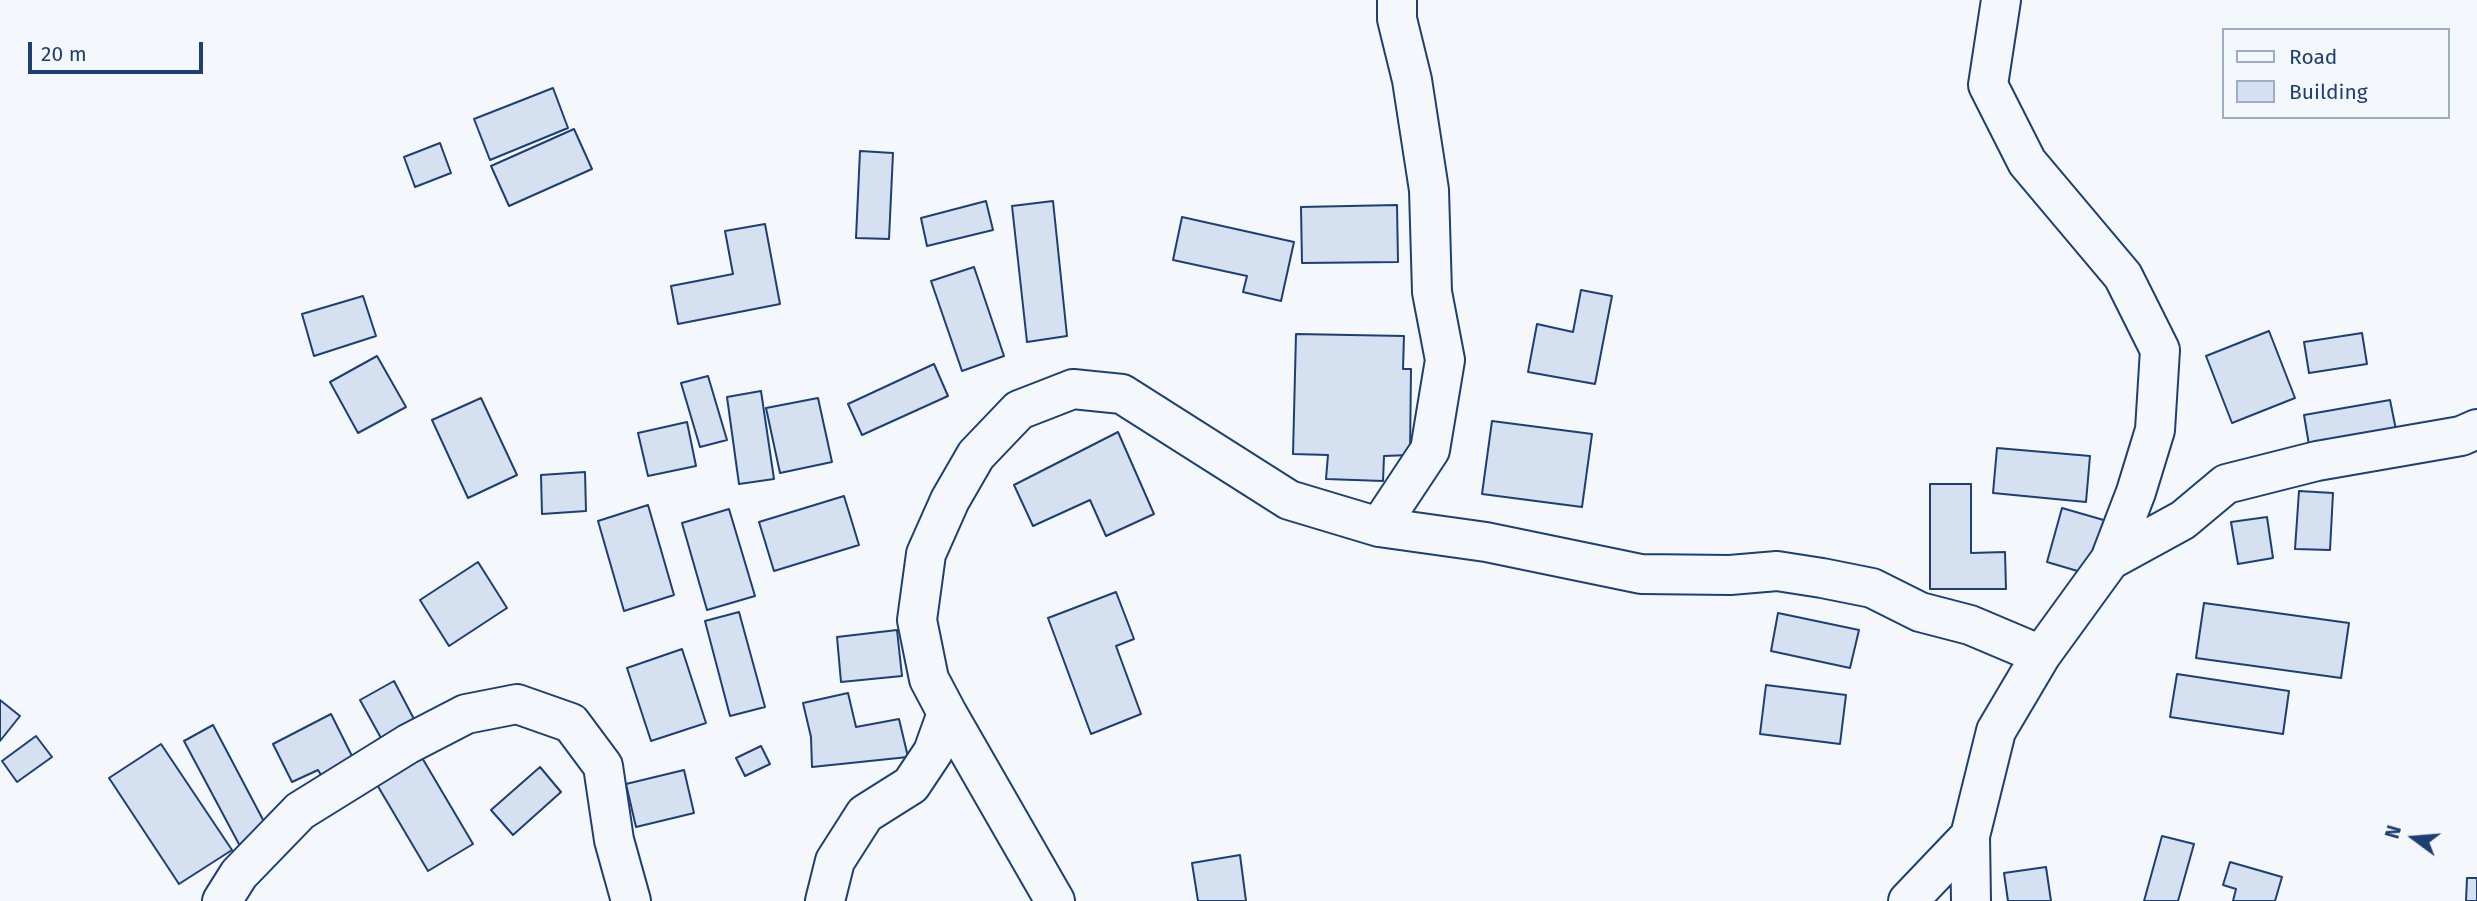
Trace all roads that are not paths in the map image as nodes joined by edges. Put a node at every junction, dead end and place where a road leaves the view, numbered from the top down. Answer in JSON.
{"nodes":[{"id":1,"x":1397,"y":0,"type":"edge"},
{"id":2,"x":2001,"y":0,"type":"edge"},
{"id":3,"x":2477,"y":429,"type":"edge"},
{"id":4,"x":1379,"y":527,"type":"junction"},
{"id":5,"x":2110,"y":560,"type":"junction"},
{"id":6,"x":2042,"y":654,"type":"junction"},
{"id":7,"x":947,"y":713,"type":"junction"},
{"id":8,"x":1970,"y":836,"type":"junction"},
{"id":9,"x":222,"y":901,"type":"edge"},
{"id":10,"x":631,"y":901,"type":"edge"},
{"id":11,"x":825,"y":901,"type":"edge"},
{"id":12,"x":1055,"y":901,"type":"edge"},
{"id":13,"x":1908,"y":901,"type":"edge"},
{"id":14,"x":1971,"y":901,"type":"edge"}],
"edges":[{"from":1,"to":4,"type":"street"},
{"from":2,"to":5,"type":"street"},
{"from":3,"to":5,"type":"street"},
{"from":4,"to":6,"type":"street"},
{"from":4,"to":7,"type":"street"},
{"from":5,"to":6,"type":"street"},
{"from":6,"to":8,"type":"street"},
{"from":7,"to":11,"type":"street"},
{"from":7,"to":12,"type":"street"},
{"from":8,"to":13,"type":"street"},
{"from":8,"to":14,"type":"street"},
{"from":9,"to":10,"type":"street"}]}
